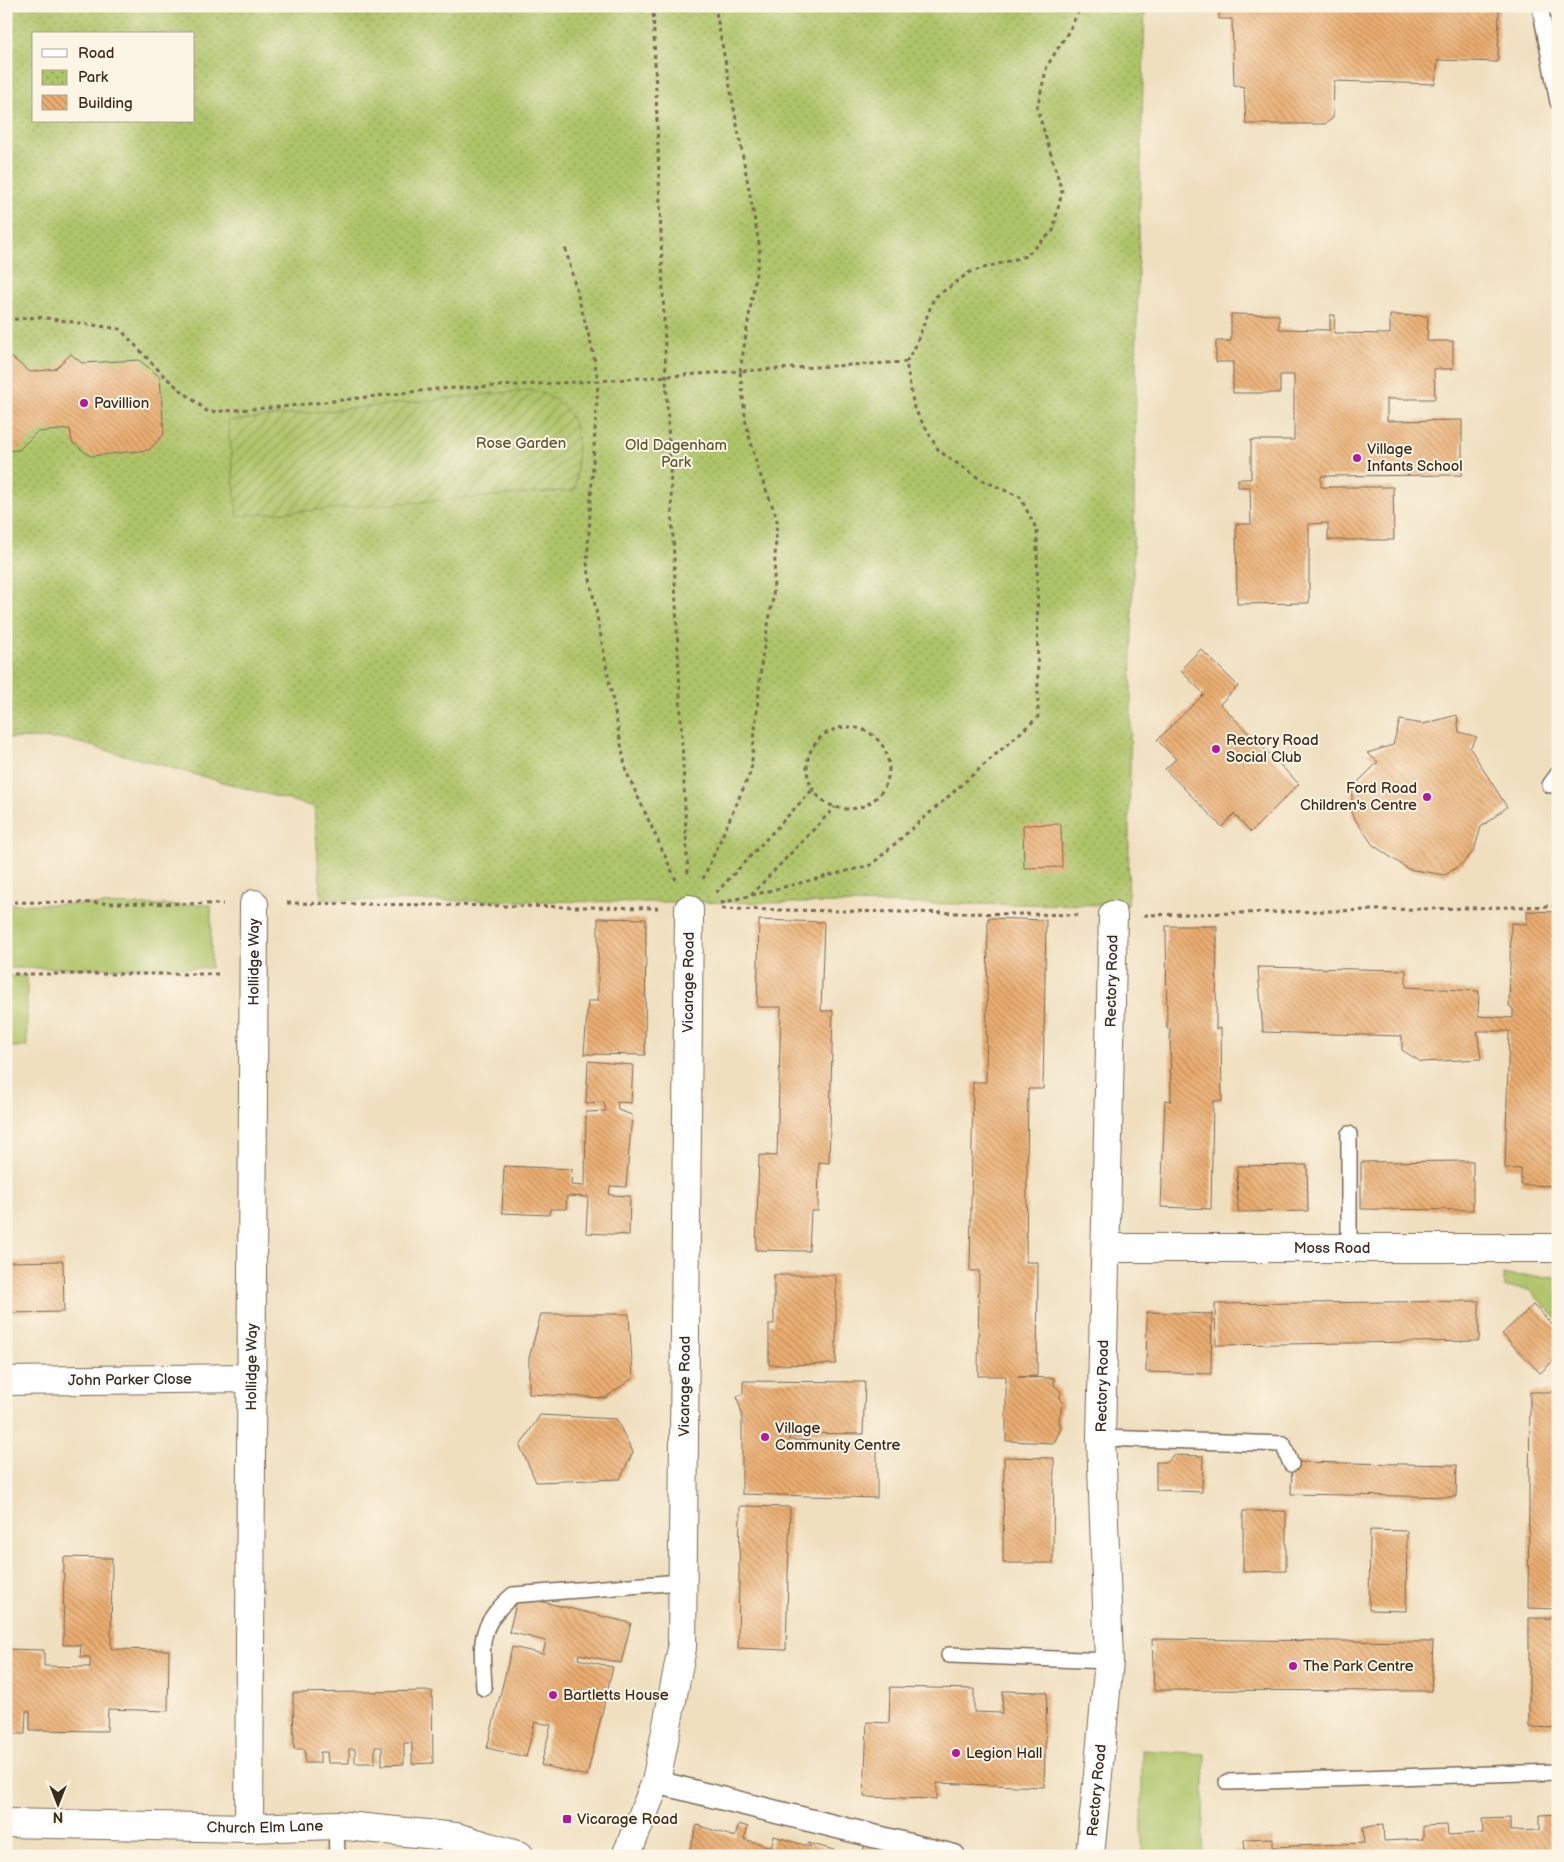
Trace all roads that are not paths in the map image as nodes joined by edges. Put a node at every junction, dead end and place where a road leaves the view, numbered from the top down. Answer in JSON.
{"nodes":[{"id":1,"x":1540,"y":6,"type":"edge"},
{"id":2,"x":1558,"y":102,"type":"edge"},
{"id":3,"x":254,"y":904,"type":"road end"},
{"id":4,"x":695,"y":908,"type":"road end"},
{"id":5,"x":1113,"y":915,"type":"road end"},
{"id":6,"x":1349,"y":1134,"type":"dead end"},
{"id":7,"x":1349,"y":1247,"type":"junction"},
{"id":8,"x":1106,"y":1248,"type":"junction"},
{"id":9,"x":1558,"y":1248,"type":"edge"},
{"id":10,"x":252,"y":1378,"type":"junction"},
{"id":11,"x":6,"y":1381,"type":"edge"},
{"id":12,"x":1101,"y":1438,"type":"junction"},
{"id":13,"x":1291,"y":1464,"type":"dead end"},
{"id":14,"x":681,"y":1582,"type":"junction"},
{"id":15,"x":949,"y":1655,"type":"dead end"},
{"id":16,"x":1109,"y":1661,"type":"junction"},
{"id":17,"x":484,"y":1688,"type":"dead end"},
{"id":18,"x":1558,"y":1772,"type":"edge"},
{"id":19,"x":656,"y":1782,"type":"junction"},
{"id":20,"x":1227,"y":1782,"type":"dead end"},
{"id":21,"x":6,"y":1823,"type":"edge"},
{"id":22,"x":336,"y":1825,"type":"junction"},
{"id":23,"x":249,"y":1828,"type":"junction"},
{"id":24,"x":337,"y":1856,"type":"edge"},
{"id":25,"x":520,"y":1856,"type":"edge"},
{"id":26,"x":626,"y":1856,"type":"edge"},
{"id":27,"x":954,"y":1856,"type":"edge"},
{"id":28,"x":1090,"y":1856,"type":"edge"}],
"edges":[{"from":1,"to":2,"type":"lane"},
{"from":3,"to":10,"type":"street","name":"Hollidge Way"},
{"from":4,"to":14,"type":"street","name":"Vicarage Road"},
{"from":5,"to":8,"type":"street","name":"Rectory Road"},
{"from":6,"to":7,"type":"lane"},
{"from":7,"to":8,"type":"street","name":"Moss Road"},
{"from":7,"to":9,"type":"street","name":"Moss Road"},
{"from":8,"to":12,"type":"street","name":"Rectory Road"},
{"from":10,"to":11,"type":"street","name":"John Parker Close"},
{"from":10,"to":23,"type":"street","name":"Hollidge Way"},
{"from":12,"to":13,"type":"lane"},
{"from":12,"to":16,"type":"street","name":"Rectory Road"},
{"from":14,"to":17,"type":"lane"},
{"from":14,"to":19,"type":"street","name":"Vicarage Road"},
{"from":15,"to":16,"type":"lane"},
{"from":16,"to":28,"type":"street","name":"Rectory Road"},
{"from":18,"to":20,"type":"lane"},
{"from":19,"to":26,"type":"street","name":"Vicarage Road"},
{"from":19,"to":27,"type":"street"},
{"from":21,"to":23,"type":"street","name":"Church Elm Lane"},
{"from":22,"to":23,"type":"street","name":"Church Elm Lane"},
{"from":22,"to":24,"type":"lane"},
{"from":22,"to":25,"type":"street","name":"Church Elm Lane"}]}
